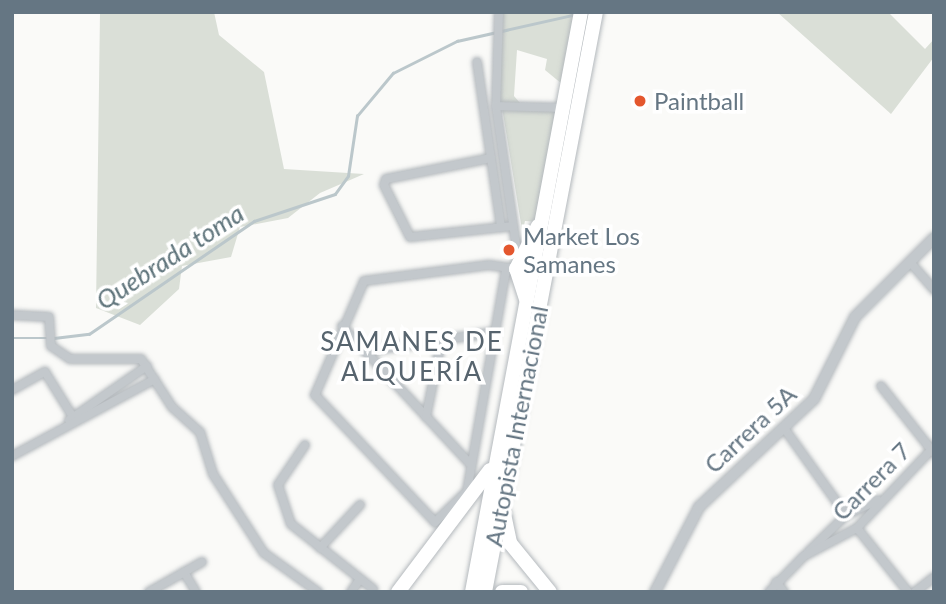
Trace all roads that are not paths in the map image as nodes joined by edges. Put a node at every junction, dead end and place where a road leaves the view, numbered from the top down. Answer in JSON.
{"nodes":[{"id":1,"x":499,"y":12,"type":"edge"},
{"id":2,"x":581,"y":12,"type":"edge"},
{"id":3,"x":596,"y":12,"type":"edge"},
{"id":4,"x":477,"y":62,"type":"dead end"},
{"id":5,"x":496,"y":106,"type":"junction"},
{"id":6,"x":563,"y":108,"type":"junction"},
{"id":7,"x":491,"y":158,"type":"junction"},
{"id":8,"x":541,"y":223,"type":"junction"},
{"id":9,"x":513,"y":226,"type":"junction"},
{"id":10,"x":501,"y":227,"type":"junction"},
{"id":11,"x":934,"y":238,"type":"edge"},
{"id":12,"x":910,"y":262,"type":"junction"},
{"id":13,"x":513,"y":266,"type":"junction"},
{"id":14,"x":934,"y":289,"type":"edge"},
{"id":15,"x":527,"y":300,"type":"junction"},
{"id":16,"x":12,"y":315,"type":"edge"},
{"id":17,"x":342,"y":326,"type":"junction"},
{"id":18,"x":496,"y":332,"type":"junction"},
{"id":19,"x":441,"y":342,"type":"junction"},
{"id":20,"x":365,"y":351,"type":"junction"},
{"id":21,"x":147,"y":366,"type":"junction"},
{"id":22,"x":155,"y":379,"type":"junction"},
{"id":23,"x":881,"y":386,"type":"dead end"},
{"id":24,"x":12,"y":390,"type":"edge"},
{"id":25,"x":106,"y":398,"type":"junction"},
{"id":26,"x":426,"y":417,"type":"junction"},
{"id":27,"x":71,"y":419,"type":"junction"},
{"id":28,"x":783,"y":428,"type":"junction"},
{"id":29,"x":305,"y":445,"type":"dead end"},
{"id":30,"x":499,"y":449,"type":"junction"},
{"id":31,"x":933,"y":450,"type":"edge"},
{"id":32,"x":12,"y":456,"type":"edge"},
{"id":33,"x":471,"y":465,"type":"junction"},
{"id":34,"x":504,"y":482,"type":"junction"},
{"id":35,"x":881,"y":498,"type":"junction"},
{"id":36,"x":360,"y":505,"type":"dead end"},
{"id":37,"x":846,"y":515,"type":"junction"},
{"id":38,"x":856,"y":528,"type":"junction"},
{"id":39,"x":320,"y":548,"type":"junction"},
{"id":40,"x":804,"y":556,"type":"junction"},
{"id":41,"x":202,"y":562,"type":"dead end"},
{"id":42,"x":184,"y":572,"type":"junction"},
{"id":43,"x":934,"y":577,"type":"edge"},
{"id":44,"x":363,"y":581,"type":"junction"},
{"id":45,"x":776,"y":582,"type":"junction"},
{"id":46,"x":373,"y":589,"type":"dead end"},
{"id":47,"x":149,"y":592,"type":"edge"},
{"id":48,"x":196,"y":592,"type":"edge"},
{"id":49,"x":318,"y":592,"type":"edge"},
{"id":50,"x":351,"y":592,"type":"edge"},
{"id":51,"x":359,"y":592,"type":"edge"},
{"id":52,"x":398,"y":592,"type":"edge"},
{"id":53,"x":472,"y":592,"type":"edge"},
{"id":54,"x":485,"y":592,"type":"edge"},
{"id":55,"x":502,"y":592,"type":"edge"},
{"id":56,"x":521,"y":592,"type":"edge"},
{"id":57,"x":550,"y":592,"type":"edge"},
{"id":58,"x":655,"y":592,"type":"edge"},
{"id":59,"x":769,"y":592,"type":"edge"},
{"id":60,"x":784,"y":592,"type":"edge"},
{"id":61,"x":908,"y":592,"type":"edge"},
{"id":62,"x":915,"y":592,"type":"edge"}],
"edges":[{"from":1,"to":5,"type":"street"},
{"from":2,"to":6,"type":"highway","name":"Autopista Internacional"},
{"from":3,"to":34,"type":"highway","name":"Autopista Internacional"},
{"from":4,"to":7,"type":"street"},
{"from":5,"to":6,"type":"street"},
{"from":5,"to":9,"type":"street"},
{"from":6,"to":8,"type":"highway","name":"Autopista Internacional"},
{"from":7,"to":10,"type":"street"},
{"from":7,"to":10,"type":"street"},
{"from":8,"to":13,"type":"highway"},
{"from":8,"to":15,"type":"highway","name":"Autopista Internacional"},
{"from":9,"to":10,"type":"street"},
{"from":9,"to":13,"type":"street"},
{"from":11,"to":12,"type":"street","name":"Carrera 5A"},
{"from":12,"to":14,"type":"street"},
{"from":12,"to":28,"type":"street","name":"Carrera 5A"},
{"from":13,"to":15,"type":"highway"},
{"from":13,"to":17,"type":"street"},
{"from":13,"to":18,"type":"street"},
{"from":15,"to":30,"type":"highway","name":"Autopista Internacional"},
{"from":16,"to":21,"type":"street"},
{"from":17,"to":20,"type":"street"},
{"from":17,"to":33,"type":"street"},
{"from":18,"to":19,"type":"street"},
{"from":18,"to":33,"type":"street"},
{"from":19,"to":20,"type":"street"},
{"from":19,"to":26,"type":"street"},
{"from":20,"to":26,"type":"street"},
{"from":21,"to":22,"type":"street"},
{"from":21,"to":25,"type":"street"},
{"from":22,"to":25,"type":"street"},
{"from":22,"to":49,"type":"street"},
{"from":23,"to":31,"type":"street"},
{"from":24,"to":27,"type":"street"},
{"from":25,"to":27,"type":"street"},
{"from":26,"to":33,"type":"street"},
{"from":27,"to":32,"type":"street"},
{"from":28,"to":37,"type":"street"},
{"from":28,"to":58,"type":"street","name":"Carrera 5A"},
{"from":29,"to":39,"type":"street"},
{"from":30,"to":52,"type":"highway"},
{"from":30,"to":53,"type":"highway","name":"Autopista Internacional"},
{"from":31,"to":35,"type":"street","name":"Carrera 7"},
{"from":34,"to":54,"type":"highway","name":"Autopista Internacional"},
{"from":34,"to":57,"type":"highway"},
{"from":35,"to":37,"type":"street"},
{"from":35,"to":38,"type":"street","name":"Carrera 7"},
{"from":36,"to":39,"type":"street"},
{"from":37,"to":40,"type":"street"},
{"from":38,"to":40,"type":"street","name":"Carrera 7"},
{"from":38,"to":61,"type":"street"},
{"from":39,"to":44,"type":"street"},
{"from":40,"to":45,"type":"street","name":"Carrera 7"},
{"from":41,"to":42,"type":"street"},
{"from":42,"to":47,"type":"street"},
{"from":42,"to":48,"type":"street"},
{"from":43,"to":62,"type":"street"},
{"from":44,"to":46,"type":"street"},
{"from":44,"to":50,"type":"street"},
{"from":44,"to":51,"type":"street"},
{"from":45,"to":59,"type":"street","name":"Carrera 7"},
{"from":45,"to":60,"type":"street"},
{"from":55,"to":56,"type":"highway"}]}
